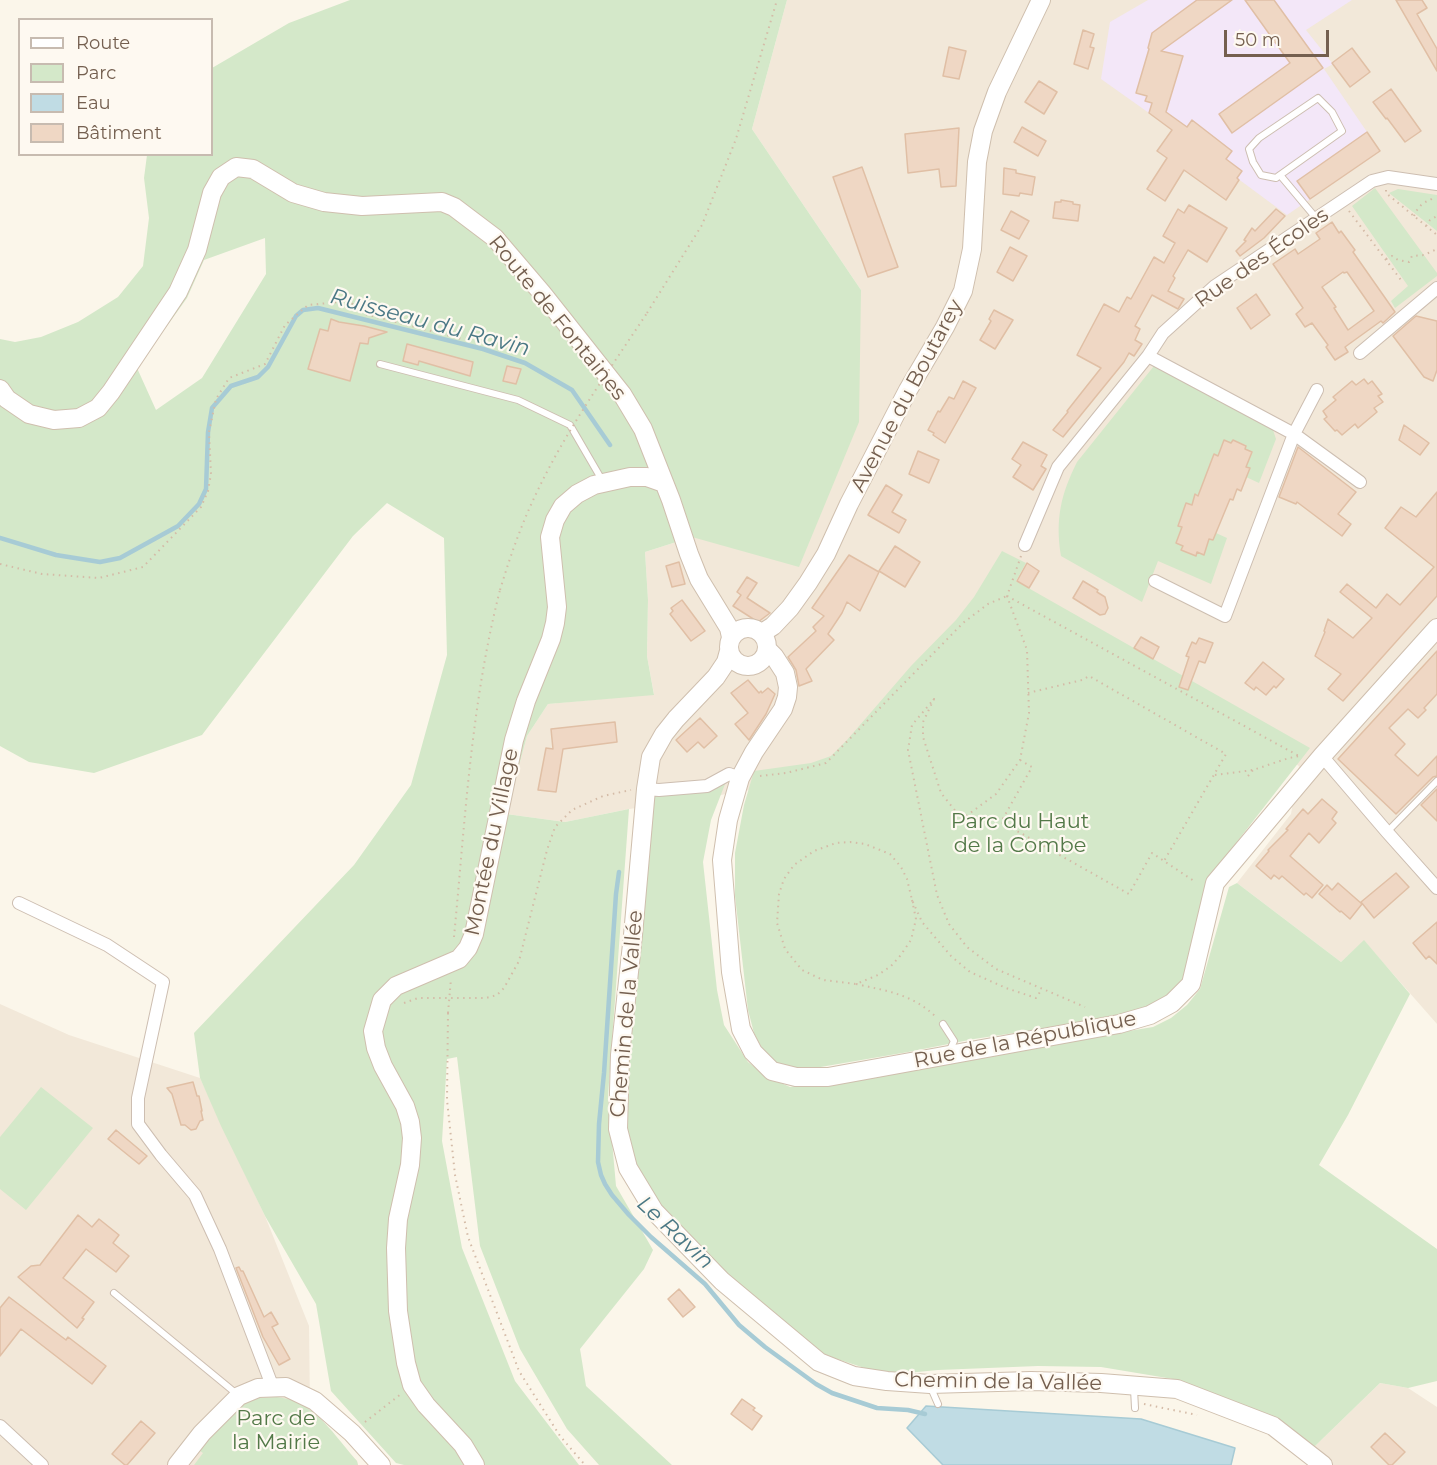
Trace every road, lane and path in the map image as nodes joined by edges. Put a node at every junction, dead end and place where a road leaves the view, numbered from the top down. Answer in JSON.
{"nodes":[{"id":1,"x":777,"y":0,"type":"edge"},
{"id":2,"x":1041,"y":0,"type":"edge"},
{"id":3,"x":1280,"y":175,"type":"junction"},
{"id":4,"x":1388,"y":177,"type":"junction"},
{"id":5,"x":1436,"y":188,"type":"edge"},
{"id":6,"x":1337,"y":205,"type":"junction"},
{"id":7,"x":1414,"y":216,"type":"junction"},
{"id":8,"x":1437,"y":216,"type":"edge"},
{"id":9,"x":1316,"y":219,"type":"junction"},
{"id":10,"x":1426,"y":226,"type":"junction"},
{"id":11,"x":1437,"y":235,"type":"edge"},
{"id":12,"x":1437,"y":249,"type":"edge"},
{"id":13,"x":1385,"y":259,"type":"junction"},
{"id":14,"x":1401,"y":280,"type":"dead end"},
{"id":15,"x":1437,"y":288,"type":"edge"},
{"id":16,"x":462,"y":339,"type":"dead end"},
{"id":17,"x":1360,"y":353,"type":"dead end"},
{"id":18,"x":1148,"y":356,"type":"junction"},
{"id":19,"x":380,"y":364,"type":"dead end"},
{"id":20,"x":0,"y":389,"type":"edge"},
{"id":21,"x":1317,"y":390,"type":"dead end"},
{"id":22,"x":1294,"y":434,"type":"junction"},
{"id":23,"x":1360,"y":482,"type":"dead end"},
{"id":24,"x":604,"y":483,"type":"junction"},
{"id":25,"x":664,"y":483,"type":"junction"},
{"id":26,"x":1025,"y":545,"type":"joint"},
{"id":27,"x":0,"y":564,"type":"edge"},
{"id":28,"x":1155,"y":581,"type":"dead end"},
{"id":29,"x":1007,"y":596,"type":"junction"},
{"id":30,"x":1437,"y":628,"type":"edge"},
{"id":31,"x":751,"y":640,"type":"junction"},
{"id":32,"x":751,"y":665,"type":"junction"},
{"id":33,"x":1028,"y":693,"type":"junction"},
{"id":34,"x":691,"y":705,"type":"junction"},
{"id":35,"x":768,"y":729,"type":"junction"},
{"id":36,"x":1322,"y":756,"type":"junction"},
{"id":37,"x":1020,"y":760,"type":"junction"},
{"id":38,"x":1253,"y":770,"type":"junction"},
{"id":39,"x":1215,"y":774,"type":"junction"},
{"id":40,"x":1248,"y":776,"type":"dead end"},
{"id":41,"x":740,"y":778,"type":"junction"},
{"id":42,"x":1437,"y":781,"type":"edge"},
{"id":43,"x":646,"y":786,"type":"junction"},
{"id":44,"x":643,"y":814,"type":"joint"},
{"id":45,"x":1387,"y":832,"type":"junction"},
{"id":46,"x":1164,"y":861,"type":"junction"},
{"id":47,"x":1194,"y":881,"type":"dead end"},
{"id":48,"x":1437,"y":888,"type":"edge"},
{"id":49,"x":912,"y":900,"type":"junction"},
{"id":50,"x":19,"y":903,"type":"dead end"},
{"id":51,"x":452,"y":962,"type":"junction"},
{"id":52,"x":856,"y":984,"type":"junction"},
{"id":53,"x":1042,"y":989,"type":"junction"},
{"id":54,"x":450,"y":990,"type":"dead end"},
{"id":55,"x":400,"y":1004,"type":"dead end"},
{"id":56,"x":1085,"y":1007,"type":"dead end"},
{"id":57,"x":943,"y":1024,"type":"joint"},
{"id":58,"x":947,"y":1055,"type":"junction"},
{"id":59,"x":114,"y":1293,"type":"dead end"},
{"id":60,"x":930,"y":1384,"type":"junction"},
{"id":61,"x":412,"y":1385,"type":"junction"},
{"id":62,"x":273,"y":1388,"type":"junction"},
{"id":63,"x":239,"y":1396,"type":"junction"},
{"id":64,"x":1135,"y":1399,"type":"junction"},
{"id":65,"x":938,"y":1404,"type":"dead end"},
{"id":66,"x":1202,"y":1416,"type":"dead end"},
{"id":67,"x":0,"y":1426,"type":"edge"},
{"id":68,"x":352,"y":1433,"type":"junction"},
{"id":69,"x":42,"y":1465,"type":"edge"},
{"id":70,"x":177,"y":1465,"type":"edge"},
{"id":71,"x":381,"y":1465,"type":"edge"},
{"id":72,"x":475,"y":1465,"type":"edge"},
{"id":73,"x":585,"y":1465,"type":"edge"},
{"id":74,"x":1323,"y":1465,"type":"edge"}],
"edges":[{"from":1,"to":51,"type":"path","bridge":true},
{"from":2,"to":31,"type":"street","name":"Avenue du Boutarey"},
{"from":3,"to":3,"type":"lane"},
{"from":3,"to":9,"type":"lane"},
{"from":4,"to":5,"type":"street"},
{"from":4,"to":6,"type":"street","name":"Rue des Écoles"},
{"from":4,"to":7,"type":"path"},
{"from":5,"to":7,"type":"path"},
{"from":6,"to":9,"type":"street","name":"Rue des Écoles"},
{"from":6,"to":13,"type":"path"},
{"from":7,"to":10,"type":"path"},
{"from":8,"to":10,"type":"path"},
{"from":9,"to":18,"type":"street","name":"Rue des Écoles"},
{"from":10,"to":11,"type":"path"},
{"from":12,"to":13,"type":"path"},
{"from":13,"to":14,"type":"path"},
{"from":15,"to":17,"type":"street"},
{"from":16,"to":27,"type":"path"},
{"from":18,"to":22,"type":"street"},
{"from":18,"to":26,"type":"street","name":"Rue des Écoles"},
{"from":19,"to":24,"type":"lane"},
{"from":20,"to":25,"type":"street","name":"Route de Fontaines"},
{"from":21,"to":22,"type":"street"},
{"from":22,"to":23,"type":"street"},
{"from":22,"to":28,"type":"street"},
{"from":24,"to":25,"type":"street","name":"Montée du Village"},
{"from":24,"to":51,"type":"street","name":"Montée du Village"},
{"from":25,"to":31,"type":"street","name":"Route de Fontaines"},
{"from":26,"to":29,"type":"path"},
{"from":29,"to":33,"type":"path"},
{"from":29,"to":38,"type":"path"},
{"from":29,"to":41,"type":"path"},
{"from":30,"to":36,"type":"street","name":"Rue de la République"},
{"from":31,"to":32,"type":"street","name":"Avenue du Boutarey"},
{"from":31,"to":32,"type":"street"},
{"from":31,"to":34,"type":"street","name":"Avenue du Boutarey"},
{"from":31,"to":35,"type":"street","name":"Rue de la République"},
{"from":32,"to":34,"type":"street","name":"Avenue du Boutarey"},
{"from":32,"to":35,"type":"street","name":"Rue de la République"},
{"from":33,"to":37,"type":"path"},
{"from":33,"to":39,"type":"path"},
{"from":34,"to":43,"type":"street","name":"Avenue du Boutarey"},
{"from":35,"to":41,"type":"street","name":"Rue de la République"},
{"from":36,"to":45,"type":"street"},
{"from":36,"to":58,"type":"street","name":"Rue de la République"},
{"from":37,"to":46,"type":"path"},
{"from":37,"to":53,"type":"path"},
{"from":38,"to":39,"type":"path"},
{"from":38,"to":40,"type":"path"},
{"from":39,"to":46,"type":"path"},
{"from":41,"to":43,"type":"street"},
{"from":41,"to":58,"type":"street","name":"Rue de la République"},
{"from":42,"to":45,"type":"lane"},
{"from":43,"to":44,"type":"street","name":"Avenue du Boutarey"},
{"from":43,"to":55,"type":"path"},
{"from":44,"to":60,"type":"street","name":"Chemin de la Vallée"},
{"from":45,"to":48,"type":"street"},
{"from":46,"to":47,"type":"path"},
{"from":49,"to":52,"type":"path"},
{"from":49,"to":52,"type":"path"},
{"from":49,"to":53,"type":"path"},
{"from":50,"to":62,"type":"street"},
{"from":51,"to":61,"type":"street","name":"Montée du Village"},
{"from":52,"to":57,"type":"path"},
{"from":53,"to":56,"type":"path"},
{"from":54,"to":73,"type":"path","bridge":true},
{"from":57,"to":58,"type":"lane"},
{"from":59,"to":63,"type":"lane"},
{"from":60,"to":64,"type":"street","name":"Chemin de la Vallée"},
{"from":60,"to":65,"type":"lane"},
{"from":61,"to":68,"type":"path"},
{"from":61,"to":72,"type":"street","name":"Montée du Village"},
{"from":62,"to":63,"type":"street"},
{"from":62,"to":68,"type":"street"},
{"from":63,"to":70,"type":"street"},
{"from":64,"to":66,"type":"path"},
{"from":64,"to":74,"type":"street","name":"Chemin de la Vallée"},
{"from":67,"to":69,"type":"street"},
{"from":68,"to":71,"type":"street"}]}
